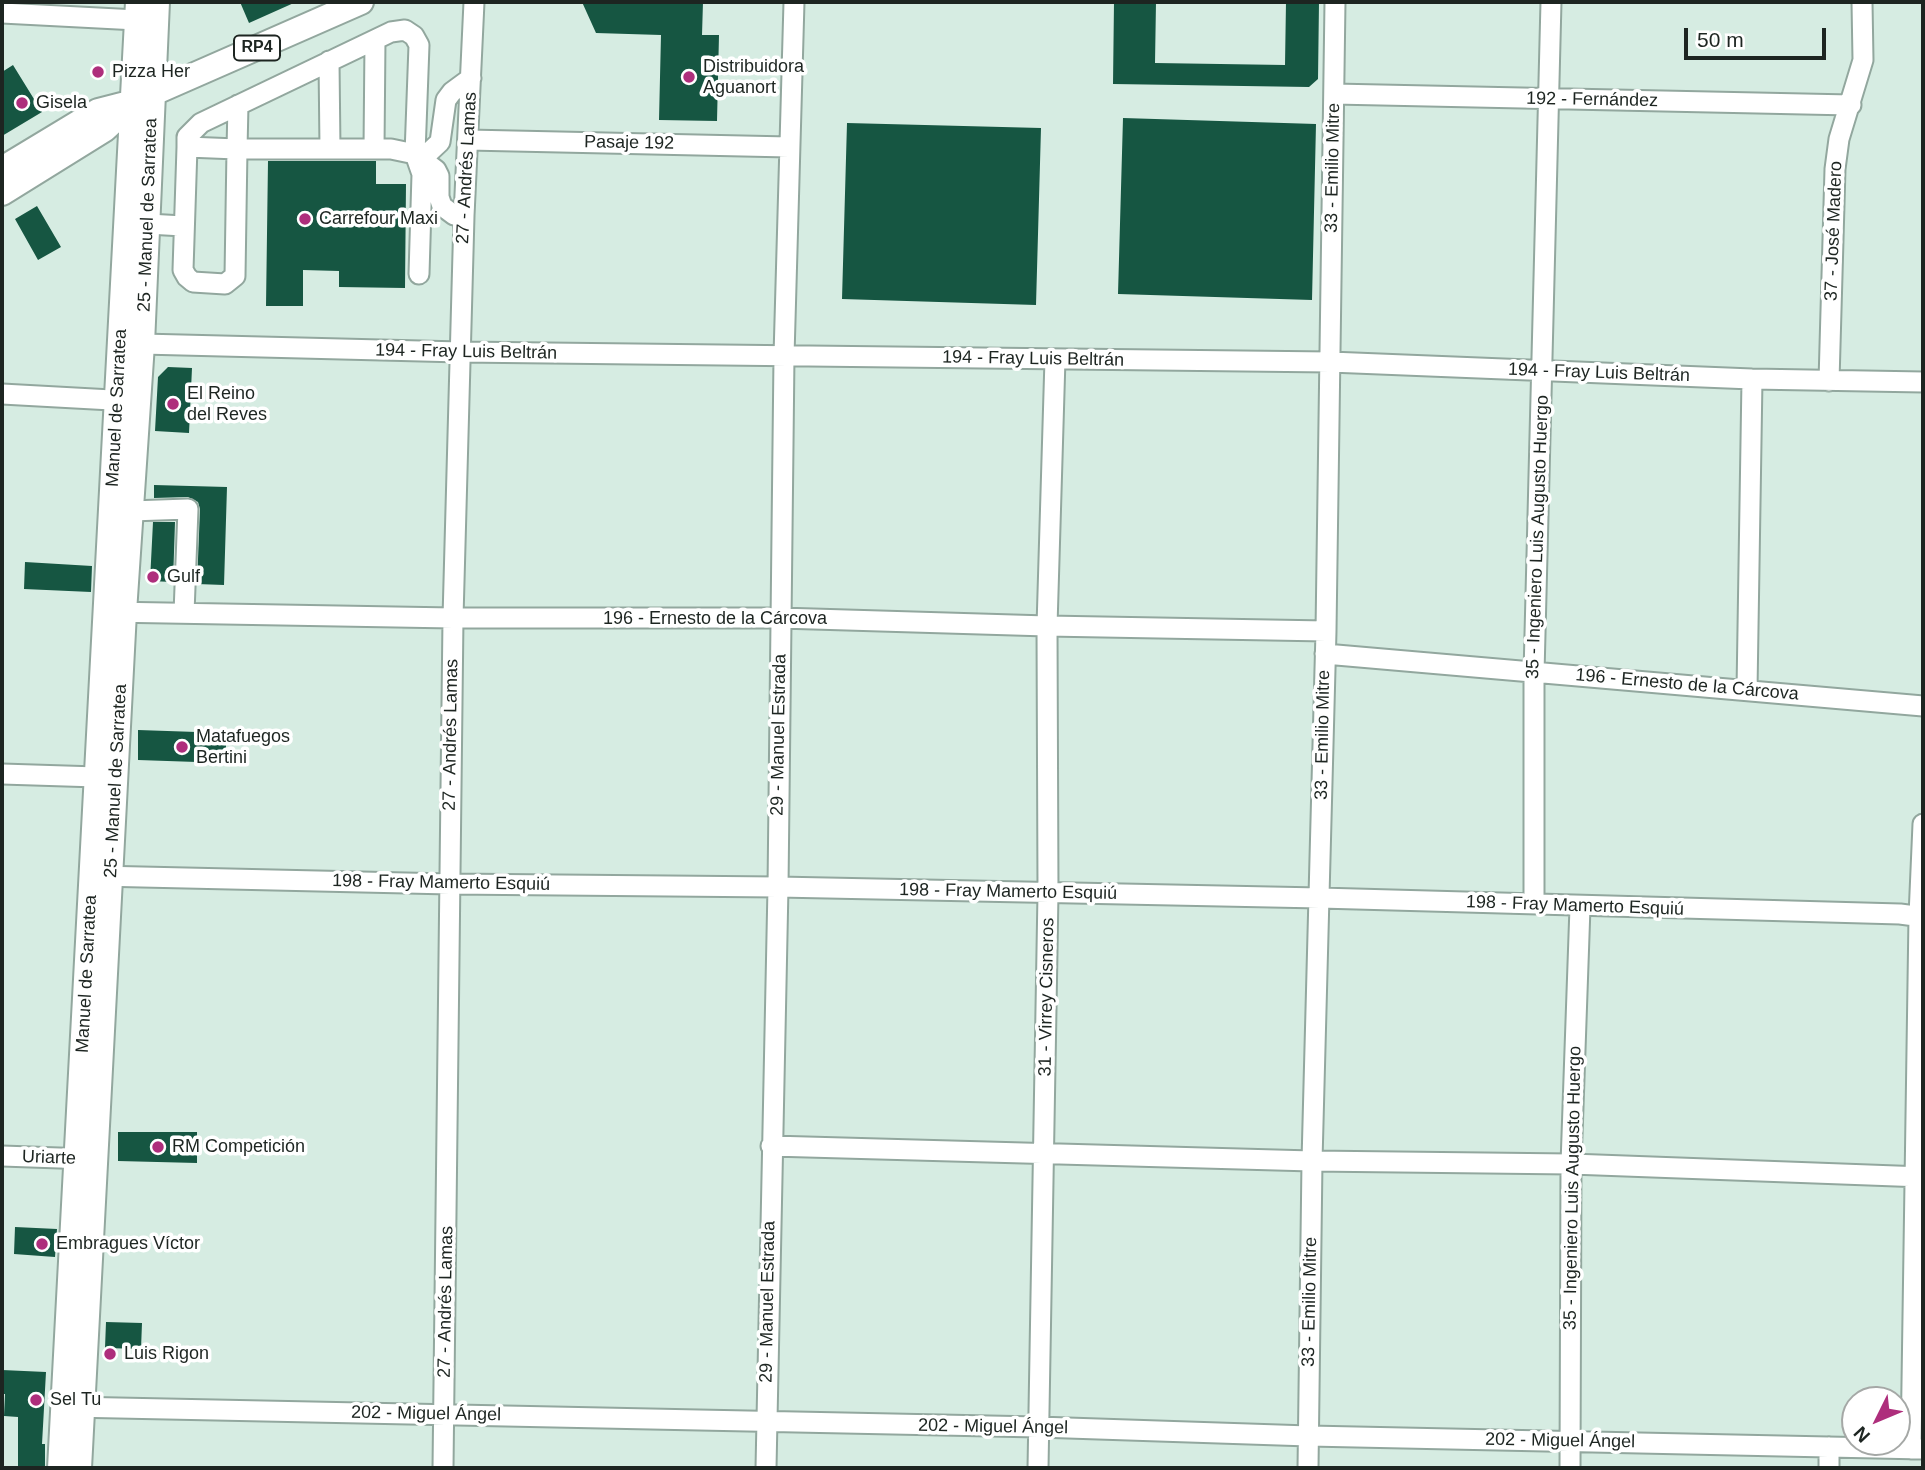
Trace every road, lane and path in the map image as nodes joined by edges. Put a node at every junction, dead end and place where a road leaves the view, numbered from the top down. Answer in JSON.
{"nodes":[{"id":1,"x":156,"y":2,"type":"edge"},
{"id":2,"x":361,"y":2,"type":"edge"},
{"id":3,"x":474,"y":2,"type":"edge"},
{"id":4,"x":794,"y":2,"type":"edge"},
{"id":5,"x":1335,"y":2,"type":"edge"},
{"id":6,"x":1551,"y":2,"type":"edge"},
{"id":7,"x":1862,"y":2,"type":"edge"},
{"id":8,"x":137,"y":11,"type":"edge"},
{"id":9,"x":2,"y":13,"type":"edge"},
{"id":10,"x":375,"y":40,"type":"junction"},
{"id":11,"x":329,"y":61,"type":"junction"},
{"id":12,"x":471,"y":78,"type":"junction"},
{"id":13,"x":1334,"y":94,"type":"junction"},
{"id":14,"x":143,"y":98,"type":"junction"},
{"id":15,"x":1550,"y":100,"type":"junction"},
{"id":16,"x":238,"y":105,"type":"junction"},
{"id":17,"x":1851,"y":105,"type":"junction"},
{"id":18,"x":468,"y":140,"type":"junction"},
{"id":19,"x":789,"y":147,"type":"junction"},
{"id":20,"x":187,"y":148,"type":"junction"},
{"id":21,"x":237,"y":149,"type":"junction"},
{"id":22,"x":330,"y":149,"type":"junction"},
{"id":23,"x":374,"y":149,"type":"junction"},
{"id":24,"x":419,"y":156,"type":"junction"},
{"id":25,"x":2,"y":169,"type":"edge"},
{"id":26,"x":2,"y":193,"type":"edge"},
{"id":27,"x":464,"y":216,"type":"junction"},
{"id":28,"x":148,"y":225,"type":"junction"},
{"id":29,"x":183,"y":226,"type":"junction"},
{"id":30,"x":419,"y":274,"type":"dead end"},
{"id":31,"x":142,"y":344,"type":"junction"},
{"id":32,"x":461,"y":352,"type":"junction"},
{"id":33,"x":784,"y":356,"type":"junction"},
{"id":34,"x":1055,"y":359,"type":"junction"},
{"id":35,"x":1330,"y":362,"type":"junction"},
{"id":36,"x":1542,"y":371,"type":"junction"},
{"id":37,"x":1752,"y":379,"type":"junction"},
{"id":38,"x":1829,"y":381,"type":"junction"},
{"id":39,"x":1923,"y":382,"type":"edge"},
{"id":40,"x":2,"y":394,"type":"edge"},
{"id":41,"x":128,"y":401,"type":"junction"},
{"id":42,"x":131,"y":511,"type":"junction"},
{"id":43,"x":114,"y":612,"type":"junction"},
{"id":44,"x":184,"y":613,"type":"junction"},
{"id":45,"x":453,"y":618,"type":"junction"},
{"id":46,"x":780,"y":618,"type":"junction"},
{"id":47,"x":1047,"y":626,"type":"junction"},
{"id":48,"x":1326,"y":631,"type":"junction"},
{"id":49,"x":1325,"y":654,"type":"junction"},
{"id":50,"x":1534,"y":673,"type":"junction"},
{"id":51,"x":1747,"y":690,"type":"junction"},
{"id":52,"x":1923,"y":706,"type":"edge"},
{"id":53,"x":2,"y":774,"type":"edge"},
{"id":54,"x":97,"y":777,"type":"junction"},
{"id":55,"x":1923,"y":824,"type":"edge"},
{"id":56,"x":101,"y":876,"type":"junction"},
{"id":57,"x":450,"y":884,"type":"junction"},
{"id":58,"x":778,"y":887,"type":"junction"},
{"id":59,"x":1048,"y":893,"type":"junction"},
{"id":60,"x":1320,"y":898,"type":"junction"},
{"id":61,"x":1534,"y":904,"type":"junction"},
{"id":62,"x":1580,"y":907,"type":"junction"},
{"id":63,"x":1921,"y":917,"type":"edge"},
{"id":64,"x":771,"y":1146,"type":"junction"},
{"id":65,"x":1045,"y":1153,"type":"junction"},
{"id":66,"x":2,"y":1156,"type":"edge"},
{"id":67,"x":86,"y":1159,"type":"junction"},
{"id":68,"x":1312,"y":1161,"type":"junction"},
{"id":69,"x":1570,"y":1164,"type":"junction"},
{"id":70,"x":1920,"y":1177,"type":"edge"},
{"id":71,"x":73,"y":1407,"type":"junction"},
{"id":72,"x":445,"y":1414,"type":"junction"},
{"id":73,"x":766,"y":1422,"type":"junction"},
{"id":74,"x":1038,"y":1427,"type":"junction"},
{"id":75,"x":1309,"y":1436,"type":"junction"},
{"id":76,"x":1570,"y":1441,"type":"junction"},
{"id":77,"x":1829,"y":1447,"type":"junction"},
{"id":78,"x":1917,"y":1449,"type":"edge"},
{"id":79,"x":60,"y":1468,"type":"edge"},
{"id":80,"x":79,"y":1468,"type":"edge"},
{"id":81,"x":443,"y":1468,"type":"edge"},
{"id":82,"x":766,"y":1468,"type":"edge"},
{"id":83,"x":1038,"y":1468,"type":"edge"},
{"id":84,"x":1308,"y":1468,"type":"edge"},
{"id":85,"x":1570,"y":1468,"type":"edge"},
{"id":86,"x":1829,"y":1468,"type":"edge"}],
"edges":[{"from":1,"to":14,"type":"main road"},
{"from":2,"to":14,"type":"main road","number":"RP4"},
{"from":3,"to":12,"type":"street","name":"27 - Andrés Lamas"},
{"from":4,"to":19,"type":"street","name":"29 - Manuel Estrada"},
{"from":5,"to":13,"type":"street","name":"33 - Emilio Mitre"},
{"from":6,"to":15,"type":"street","name":"35 - Ingeniero Luis Augusto Huergo"},
{"from":7,"to":17,"type":"street","name":"37 - José Madero"},
{"from":8,"to":9,"type":"street"},
{"from":8,"to":14,"type":"main road"},
{"from":10,"to":11,"type":"street"},
{"from":10,"to":23,"type":"street"},
{"from":10,"to":24,"type":"street"},
{"from":11,"to":16,"type":"street"},
{"from":11,"to":22,"type":"street"},
{"from":12,"to":18,"type":"street","name":"27 - Andrés Lamas"},
{"from":12,"to":24,"type":"street"},
{"from":13,"to":15,"type":"street","name":"192 - Fernández"},
{"from":13,"to":35,"type":"street","name":"33 - Emilio Mitre"},
{"from":14,"to":25,"type":"main road","number":"RP4"},
{"from":14,"to":26,"type":"main road","number":"RP4"},
{"from":14,"to":28,"type":"main road","name":"25 - Manuel de Sarratea"},
{"from":14,"to":41,"type":"main road","name":"Manuel de Sarratea"},
{"from":15,"to":17,"type":"street","name":"192 - Fernández"},
{"from":15,"to":36,"type":"street","name":"35 - Ingeniero Luis Augusto Huergo"},
{"from":16,"to":20,"type":"street"},
{"from":16,"to":21,"type":"street"},
{"from":17,"to":38,"type":"street","name":"37 - José Madero"},
{"from":18,"to":19,"type":"street","name":"Pasaje 192"},
{"from":18,"to":27,"type":"street","name":"27 - Andrés Lamas"},
{"from":19,"to":33,"type":"street","name":"29 - Manuel Estrada"},
{"from":20,"to":21,"type":"street"},
{"from":20,"to":29,"type":"street"},
{"from":21,"to":22,"type":"street"},
{"from":21,"to":29,"type":"street"},
{"from":22,"to":23,"type":"street"},
{"from":23,"to":24,"type":"street"},
{"from":24,"to":27,"type":"street"},
{"from":24,"to":30,"type":"street"},
{"from":27,"to":32,"type":"street","name":"27 - Andrés Lamas"},
{"from":28,"to":29,"type":"street"},
{"from":28,"to":31,"type":"main road","name":"25 - Manuel de Sarratea"},
{"from":31,"to":32,"type":"street","name":"194 - Fray Luis Beltrán"},
{"from":31,"to":41,"type":"main road","name":"25 - Manuel de Sarratea"},
{"from":32,"to":33,"type":"street","name":"194 - Fray Luis Beltrán"},
{"from":32,"to":45,"type":"street","name":"27 - Andrés Lamas"},
{"from":33,"to":34,"type":"street","name":"194 - Fray Luis Beltrán"},
{"from":33,"to":46,"type":"street","name":"29 - Manuel Estrada"},
{"from":34,"to":35,"type":"street","name":"194 - Fray Luis Beltrán"},
{"from":34,"to":47,"type":"street","name":"31 - Virrey Cisneros"},
{"from":35,"to":36,"type":"street","name":"194 - Fray Luis Beltrán"},
{"from":35,"to":48,"type":"street","name":"33 - Emilio Mitre"},
{"from":36,"to":37,"type":"street","name":"194 - Fray Luis Beltrán"},
{"from":36,"to":50,"type":"street","name":"35 - Ingeniero Luis Augusto Huergo"},
{"from":37,"to":38,"type":"street","name":"194 - Fray Luis Beltrán"},
{"from":37,"to":51,"type":"street"},
{"from":38,"to":39,"type":"street","name":"194 - Fray Luis Beltrán"},
{"from":40,"to":41,"type":"street"},
{"from":41,"to":42,"type":"main road","name":"25 - Manuel de Sarratea"},
{"from":41,"to":43,"type":"main road","name":"Manuel de Sarratea"},
{"from":42,"to":43,"type":"main road","name":"25 - Manuel de Sarratea"},
{"from":42,"to":44,"type":"street"},
{"from":43,"to":44,"type":"street","name":"196 - Ernesto de la Cárcova"},
{"from":43,"to":54,"type":"main road","name":"Manuel de Sarratea"},
{"from":43,"to":56,"type":"main road","name":"25 - Manuel de Sarratea"},
{"from":44,"to":45,"type":"street","name":"196 - Ernesto de la Cárcova"},
{"from":45,"to":46,"type":"street","name":"196 - Ernesto de la Cárcova"},
{"from":45,"to":57,"type":"street","name":"27 - Andrés Lamas"},
{"from":46,"to":47,"type":"street","name":"196 - Ernesto de la Cárcova"},
{"from":46,"to":58,"type":"street","name":"29 - Manuel Estrada"},
{"from":47,"to":48,"type":"street","name":"196 - Ernesto de la Cárcova"},
{"from":47,"to":59,"type":"street","name":"31 - Virrey Cisneros"},
{"from":48,"to":49,"type":"street","name":"33 - Emilio Mitre"},
{"from":49,"to":50,"type":"street","name":"196 - Ernesto de la Cárcova"},
{"from":49,"to":60,"type":"street","name":"33 - Emilio Mitre"},
{"from":50,"to":51,"type":"street","name":"196 - Ernesto de la Cárcova"},
{"from":50,"to":61,"type":"street","name":"35 - Ingeniero Luis Augusto Huergo"},
{"from":51,"to":52,"type":"street","name":"196 - Ernesto de la Cárcova"},
{"from":53,"to":54,"type":"street"},
{"from":54,"to":56,"type":"main road","name":"Manuel de Sarratea"},
{"from":55,"to":63,"type":"street"},
{"from":56,"to":57,"type":"street","name":"198 - Fray Mamerto Esquiú"},
{"from":56,"to":67,"type":"main road","name":"Manuel de Sarratea"},
{"from":57,"to":58,"type":"street","name":"198 - Fray Mamerto Esquiú"},
{"from":57,"to":72,"type":"street","name":"27 - Andrés Lamas"},
{"from":58,"to":59,"type":"street","name":"198 - Fray Mamerto Esquiú"},
{"from":58,"to":64,"type":"street","name":"29 - Manuel Estrada"},
{"from":59,"to":60,"type":"street","name":"198 - Fray Mamerto Esquiú"},
{"from":59,"to":65,"type":"street","name":"31 - Virrey Cisneros"},
{"from":60,"to":61,"type":"street","name":"198 - Fray Mamerto Esquiú"},
{"from":60,"to":68,"type":"street","name":"33 - Emilio Mitre"},
{"from":61,"to":62,"type":"street","name":"198 - Fray Mamerto Esquiú"},
{"from":62,"to":63,"type":"street","name":"198 - Fray Mamerto Esquiú"},
{"from":62,"to":69,"type":"street","name":"35 - Ingeniero Luis Augusto Huergo"},
{"from":63,"to":70,"type":"street"},
{"from":64,"to":65,"type":"street"},
{"from":64,"to":73,"type":"street","name":"29 - Manuel Estrada"},
{"from":65,"to":68,"type":"street"},
{"from":65,"to":74,"type":"street","name":"31 - Virrey Cisneros"},
{"from":66,"to":67,"type":"street","name":"Uriarte"},
{"from":67,"to":71,"type":"main road","name":"Manuel de Sarratea"},
{"from":68,"to":69,"type":"street"},
{"from":68,"to":75,"type":"street","name":"33 - Emilio Mitre"},
{"from":69,"to":70,"type":"street"},
{"from":69,"to":76,"type":"street","name":"35 - Ingeniero Luis Augusto Huergo"},
{"from":70,"to":78,"type":"street"},
{"from":71,"to":72,"type":"street","name":"202 - Miguel Ángel"},
{"from":71,"to":79,"type":"main road","name":"Manuel de Sarratea"},
{"from":71,"to":80,"type":"main road"},
{"from":72,"to":73,"type":"street","name":"202 - Miguel Ángel"},
{"from":72,"to":81,"type":"street","name":"27 - Andrés Lamas"},
{"from":73,"to":74,"type":"street","name":"202 - Miguel Ángel"},
{"from":73,"to":82,"type":"street","name":"29 - Manuel Estrada"},
{"from":74,"to":75,"type":"street","name":"202 - Miguel Ángel"},
{"from":74,"to":83,"type":"street","name":"31 - Virrey Cisneros"},
{"from":75,"to":76,"type":"street","name":"202 - Miguel Ángel"},
{"from":75,"to":84,"type":"street","name":"33 - Emilio Mitre"},
{"from":76,"to":77,"type":"street","name":"202 - Miguel Ángel"},
{"from":76,"to":85,"type":"street","name":"35 - Ingeniero Luis Augusto Huergo"},
{"from":77,"to":78,"type":"street","name":"202 - Miguel Ángel"},
{"from":77,"to":86,"type":"street"}]}
